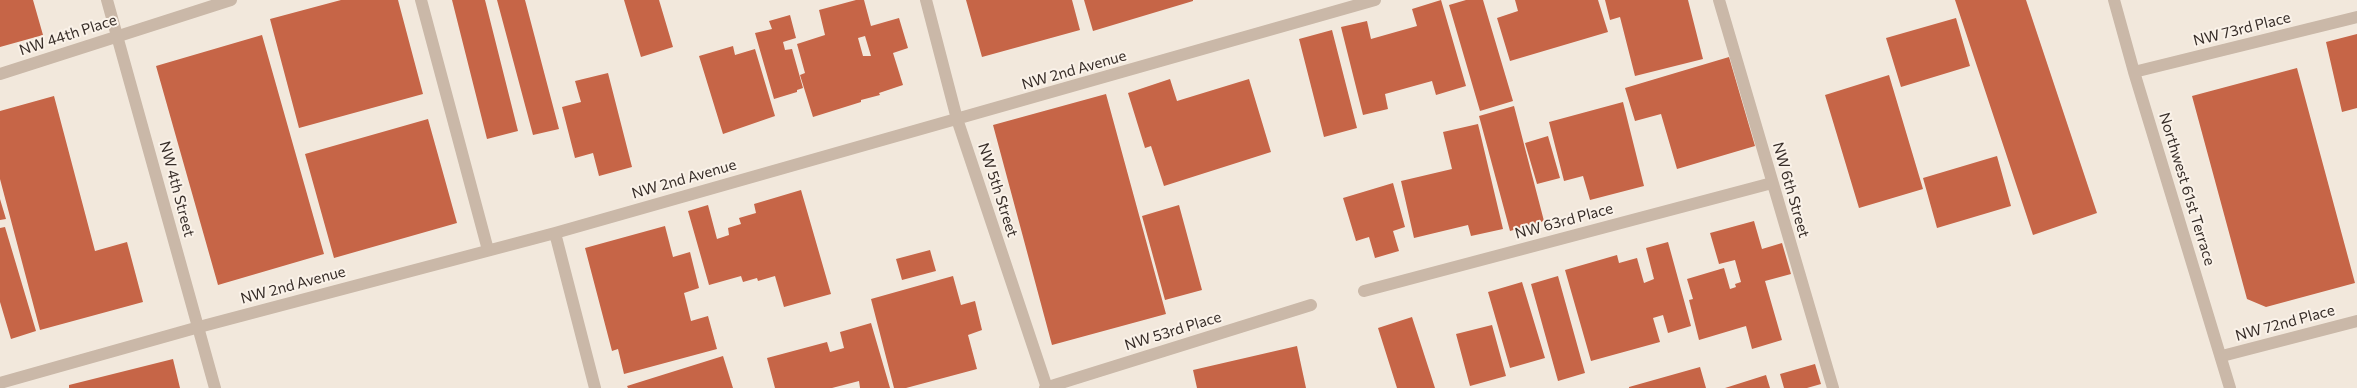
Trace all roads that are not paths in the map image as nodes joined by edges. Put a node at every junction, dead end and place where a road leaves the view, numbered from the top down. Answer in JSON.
{"nodes":[{"id":1,"x":107,"y":0,"type":"edge"},
{"id":2,"x":231,"y":0,"type":"edge"},
{"id":3,"x":421,"y":0,"type":"edge"},
{"id":4,"x":926,"y":0,"type":"edge"},
{"id":5,"x":1375,"y":0,"type":"edge"},
{"id":6,"x":1719,"y":0,"type":"edge"},
{"id":7,"x":2114,"y":0,"type":"edge"},
{"id":8,"x":2357,"y":17,"type":"edge"},
{"id":9,"x":118,"y":36,"type":"junction"},
{"id":10,"x":2134,"y":72,"type":"junction"},
{"id":11,"x":0,"y":74,"type":"edge"},
{"id":12,"x":957,"y":119,"type":"junction"},
{"id":13,"x":1772,"y":183,"type":"junction"},
{"id":14,"x":555,"y":232,"type":"junction"},
{"id":15,"x":488,"y":250,"type":"junction"},
{"id":16,"x":1364,"y":291,"type":"dead end"},
{"id":17,"x":1311,"y":305,"type":"dead end"},
{"id":18,"x":2357,"y":321,"type":"edge"},
{"id":19,"x":198,"y":327,"type":"junction"},
{"id":20,"x":2222,"y":356,"type":"junction"},
{"id":21,"x":0,"y":383,"type":"edge"},
{"id":22,"x":215,"y":388,"type":"edge"},
{"id":23,"x":595,"y":388,"type":"edge"},
{"id":24,"x":1046,"y":388,"type":"edge"},
{"id":25,"x":1833,"y":388,"type":"edge"},
{"id":26,"x":2230,"y":388,"type":"edge"}],
"edges":[{"from":1,"to":9,"type":"street","name":"NW 4th Street"},
{"from":2,"to":9,"type":"street","name":"NW 44th Place"},
{"from":3,"to":15,"type":"street"},
{"from":4,"to":12,"type":"street","name":"NW 5th Street"},
{"from":5,"to":12,"type":"street","name":"NW 2nd Avenue"},
{"from":6,"to":13,"type":"street","name":"NW 6th Street"},
{"from":7,"to":10,"type":"street","name":"Northwest 61st Terrace"},
{"from":8,"to":10,"type":"street","name":"NW 73rd Place"},
{"from":9,"to":11,"type":"street","name":"NW 44th Place"},
{"from":9,"to":19,"type":"street","name":"NW 4th Street"},
{"from":10,"to":20,"type":"street","name":"Northwest 61st Terrace"},
{"from":12,"to":14,"type":"street","name":"NW 2nd Avenue"},
{"from":12,"to":24,"type":"street","name":"NW 5th Street"},
{"from":13,"to":16,"type":"street","name":"NW 63rd Place"},
{"from":13,"to":25,"type":"street","name":"NW 6th Street"},
{"from":14,"to":15,"type":"street","name":"NW 2nd Avenue"},
{"from":14,"to":23,"type":"street"},
{"from":15,"to":19,"type":"street","name":"NW 2nd Avenue"},
{"from":17,"to":24,"type":"street","name":"NW 53rd Place"},
{"from":18,"to":20,"type":"street","name":"NW 72nd Place"},
{"from":19,"to":21,"type":"street","name":"NW 2nd Avenue"},
{"from":19,"to":22,"type":"street","name":"NW 4th Street"},
{"from":20,"to":26,"type":"street","name":"Northwest 61st Terrace"}]}
